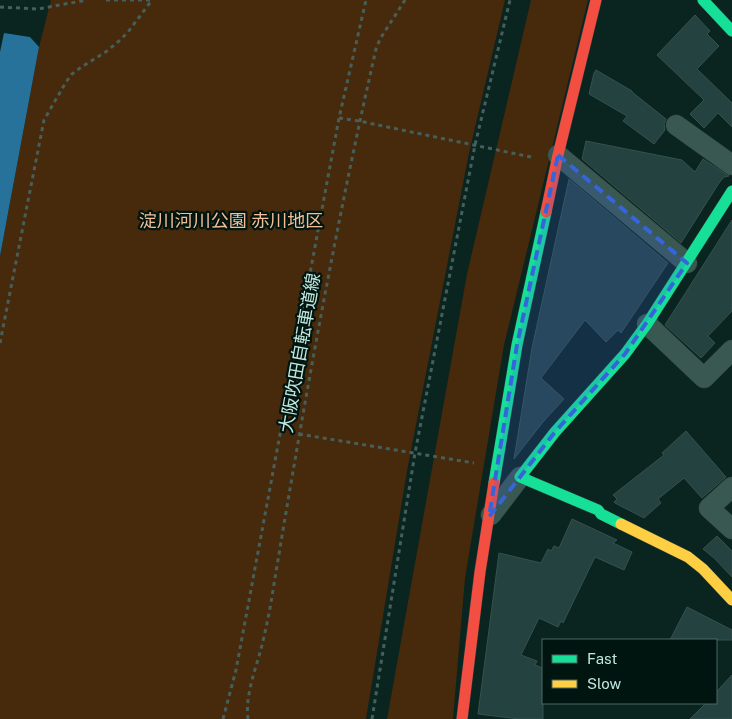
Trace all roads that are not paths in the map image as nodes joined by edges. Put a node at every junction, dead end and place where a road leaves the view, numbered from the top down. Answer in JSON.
{"nodes":[{"id":1,"x":596,"y":0,"type":"edge"},
{"id":2,"x":704,"y":0,"type":"edge"},
{"id":3,"x":732,"y":30,"type":"edge"},
{"id":4,"x":676,"y":125,"type":"dead end"},
{"id":5,"x":557,"y":158,"type":"junction"},
{"id":6,"x":732,"y":165,"type":"edge"},
{"id":7,"x":732,"y":191,"type":"edge"},
{"id":8,"x":687,"y":264,"type":"junction"},
{"id":9,"x":648,"y":324,"type":"junction"},
{"id":10,"x":729,"y":360,"type":"edge"},
{"id":11,"x":520,"y":477,"type":"junction"},
{"id":12,"x":732,"y":487,"type":"edge"},
{"id":13,"x":489,"y":517,"type":"junction"},
{"id":14,"x":732,"y":529,"type":"edge"},
{"id":15,"x":732,"y":600,"type":"edge"},
{"id":16,"x":462,"y":719,"type":"edge"}],
"edges":[{"from":1,"to":5,"type":"street"},
{"from":2,"to":3,"type":"street"},
{"from":4,"to":6,"type":"street"},
{"from":5,"to":8,"type":"street"},
{"from":5,"to":13,"type":"street"},
{"from":7,"to":8,"type":"street"},
{"from":8,"to":9,"type":"street"},
{"from":9,"to":10,"type":"street"},
{"from":9,"to":11,"type":"street"},
{"from":11,"to":13,"type":"street"},
{"from":11,"to":15,"type":"street"},
{"from":12,"to":14,"type":"street"},
{"from":13,"to":16,"type":"street"}]}
